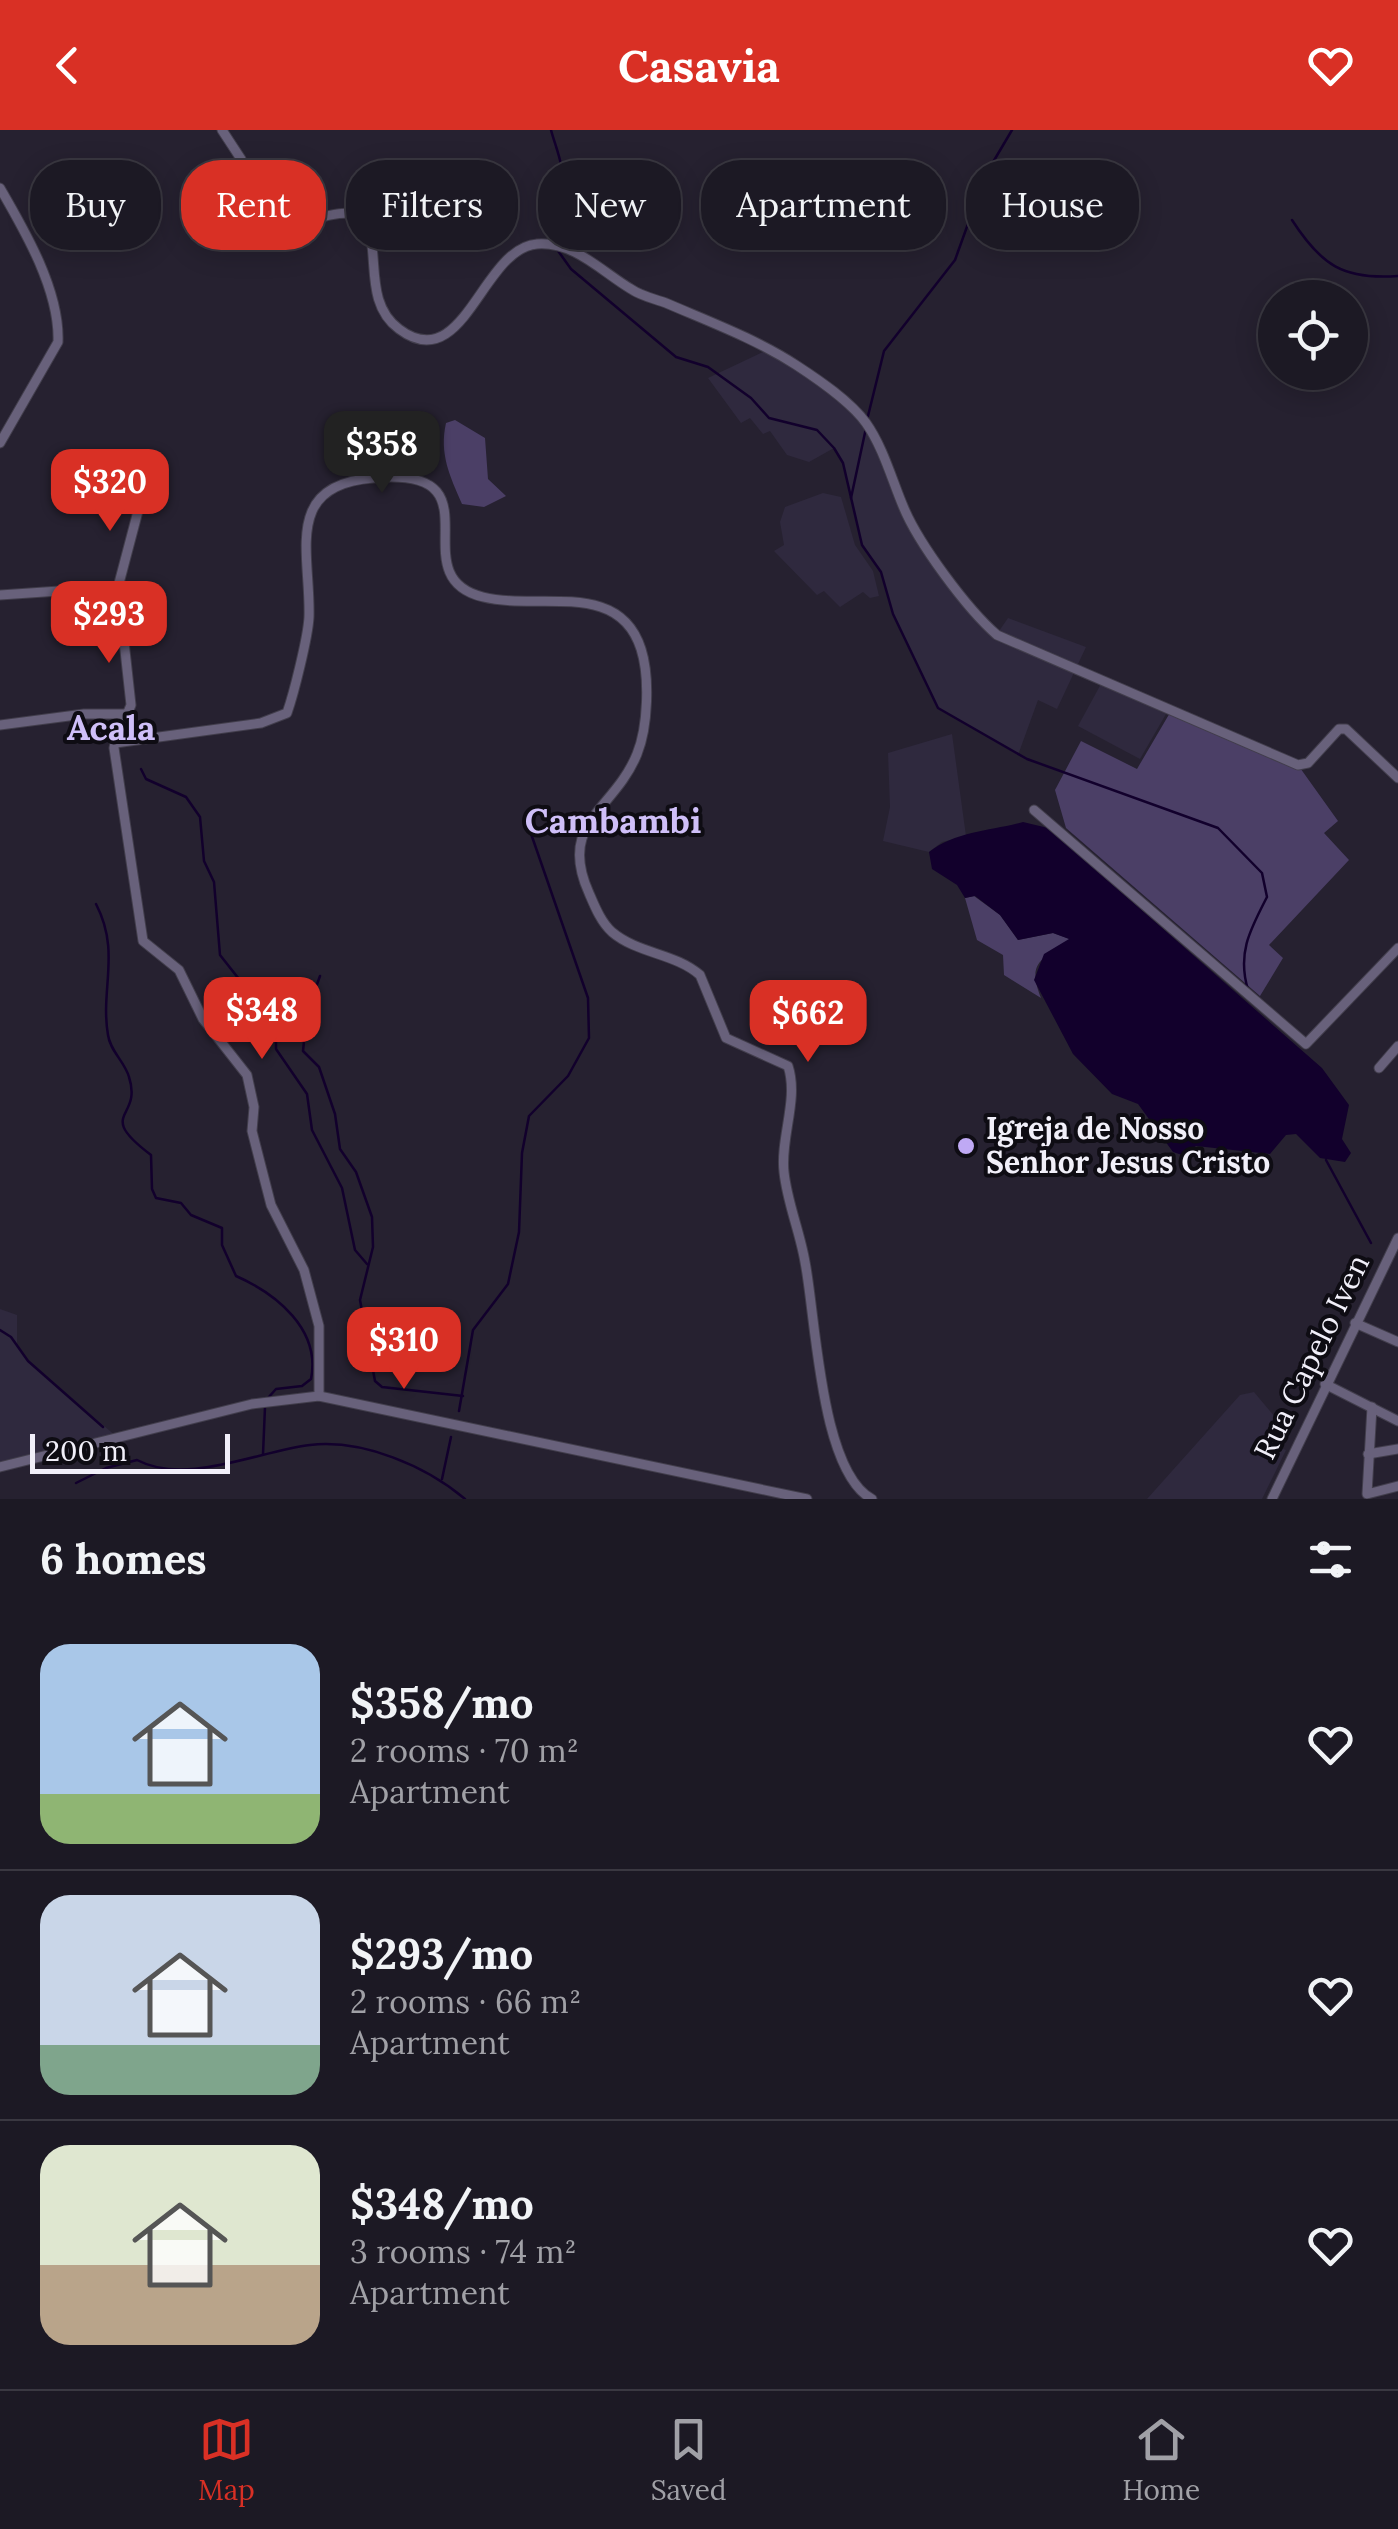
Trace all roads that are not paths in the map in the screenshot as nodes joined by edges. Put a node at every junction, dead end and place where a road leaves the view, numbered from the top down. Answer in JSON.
{"nodes":[{"id":1,"x":222,"y":130,"type":"edge"},
{"id":2,"x":0,"y":188,"type":"edge"},
{"id":3,"x":0,"y":443,"type":"edge"},
{"id":4,"x":142,"y":496,"type":"dead end"},
{"id":5,"x":118,"y":587,"type":"junction"},
{"id":6,"x":0,"y":595,"type":"edge"},
{"id":7,"x":129,"y":714,"type":"junction"},
{"id":8,"x":0,"y":726,"type":"edge"},
{"id":9,"x":115,"y":743,"type":"junction"},
{"id":10,"x":1398,"y":778,"type":"edge"},
{"id":11,"x":1034,"y":810,"type":"dead end"},
{"id":12,"x":1398,"y":948,"type":"edge"},
{"id":13,"x":1398,"y":1046,"type":"edge"},
{"id":14,"x":1379,"y":1068,"type":"dead end"},
{"id":15,"x":1398,"y":1238,"type":"edge"},
{"id":16,"x":1355,"y":1323,"type":"junction"},
{"id":17,"x":1398,"y":1342,"type":"edge"},
{"id":18,"x":1325,"y":1384,"type":"junction"},
{"id":19,"x":320,"y":1396,"type":"junction"},
{"id":20,"x":1372,"y":1407,"type":"junction"},
{"id":21,"x":1398,"y":1421,"type":"edge"},
{"id":22,"x":1398,"y":1448,"type":"edge"},
{"id":23,"x":1368,"y":1454,"type":"junction"},
{"id":24,"x":0,"y":1467,"type":"edge"},
{"id":25,"x":1398,"y":1486,"type":"edge"},
{"id":26,"x":1366,"y":1494,"type":"junction"},
{"id":27,"x":808,"y":1499,"type":"edge"},
{"id":28,"x":872,"y":1499,"type":"edge"},
{"id":29,"x":1272,"y":1499,"type":"edge"},
{"id":30,"x":1352,"y":1499,"type":"edge"}],
"edges":[{"from":1,"to":10,"type":"street"},
{"from":2,"to":3,"type":"street"},
{"from":4,"to":5,"type":"street"},
{"from":5,"to":6,"type":"street"},
{"from":5,"to":7,"type":"street"},
{"from":7,"to":8,"type":"street"},
{"from":7,"to":9,"type":"street"},
{"from":9,"to":19,"type":"street"},
{"from":9,"to":28,"type":"street"},
{"from":11,"to":12,"type":"street"},
{"from":13,"to":14,"type":"street"},
{"from":15,"to":16,"type":"street","name":"Rua Capelo Iven"},
{"from":16,"to":17,"type":"street"},
{"from":16,"to":18,"type":"street","name":"Rua Capelo Iven"},
{"from":18,"to":20,"type":"street"},
{"from":18,"to":29,"type":"street","name":"Rua Capelo Iven"},
{"from":19,"to":24,"type":"street"},
{"from":19,"to":27,"type":"street"},
{"from":20,"to":21,"type":"street"},
{"from":20,"to":23,"type":"street"},
{"from":22,"to":23,"type":"street"},
{"from":23,"to":26,"type":"street"},
{"from":25,"to":26,"type":"street"},
{"from":26,"to":30,"type":"street"}]}
